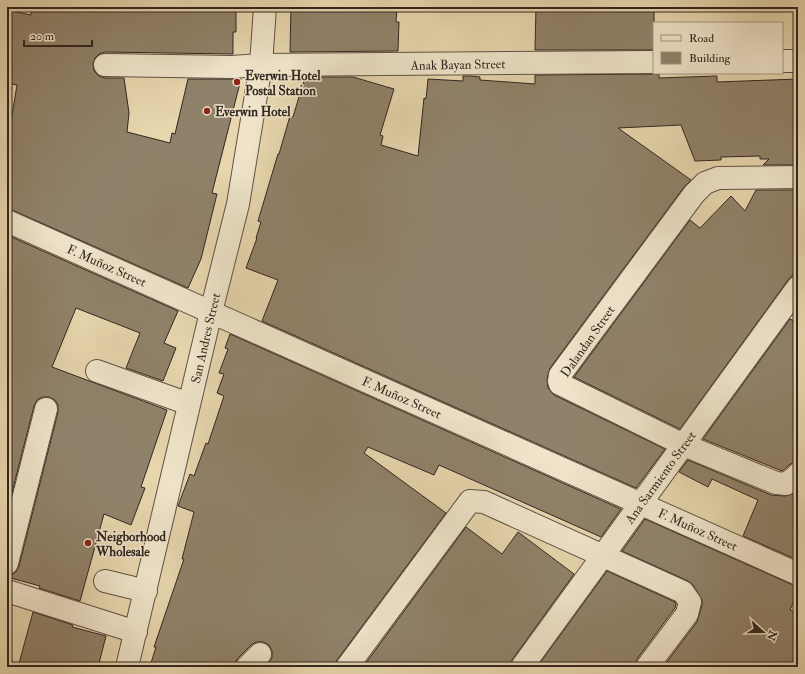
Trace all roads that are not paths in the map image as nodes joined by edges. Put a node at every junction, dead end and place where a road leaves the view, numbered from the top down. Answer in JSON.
{"nodes":[{"id":1,"x":265,"y":7,"type":"edge"},
{"id":2,"x":798,"y":60,"type":"edge"},
{"id":3,"x":783,"y":61,"type":"edge"},
{"id":4,"x":653,"y":62,"type":"edge"},
{"id":5,"x":105,"y":65,"type":"dead end"},
{"id":6,"x":261,"y":65,"type":"junction"},
{"id":7,"x":798,"y":177,"type":"edge"},
{"id":8,"x":7,"y":221,"type":"edge"},
{"id":9,"x":798,"y":287,"type":"edge"},
{"id":10,"x":211,"y":312,"type":"junction"},
{"id":11,"x":97,"y":371,"type":"dead end"},
{"id":12,"x":189,"y":404,"type":"junction"},
{"id":13,"x":46,"y":409,"type":"dead end"},
{"id":14,"x":684,"y":445,"type":"junction"},
{"id":15,"x":798,"y":474,"type":"edge"},
{"id":16,"x":641,"y":504,"type":"junction"},
{"id":17,"x":603,"y":556,"type":"junction"},
{"id":18,"x":7,"y":563,"type":"edge"},
{"id":19,"x":798,"y":574,"type":"edge"},
{"id":20,"x":105,"y":581,"type":"dead end"},
{"id":21,"x":7,"y":591,"type":"edge"},
{"id":22,"x":146,"y":591,"type":"junction"},
{"id":23,"x":136,"y":632,"type":"junction"},
{"id":24,"x":127,"y":667,"type":"edge"},
{"id":25,"x":346,"y":667,"type":"edge"},
{"id":26,"x":522,"y":667,"type":"edge"},
{"id":27,"x":647,"y":667,"type":"edge"}],
"edges":[{"from":1,"to":6,"type":"street","name":"San Andres Street"},
{"from":2,"to":3,"type":"street"},
{"from":4,"to":6,"type":"street","name":"Anak Bayan Street"},
{"from":5,"to":6,"type":"street","name":"Anak Bayan Street"},
{"from":6,"to":10,"type":"street","name":"San Andres Street"},
{"from":7,"to":14,"type":"street","name":"Dalandan Street"},
{"from":8,"to":10,"type":"street","name":"F. Muñoz Street"},
{"from":9,"to":14,"type":"street","name":"Ana Sarmiento Street"},
{"from":10,"to":12,"type":"street","name":"San Andres Street"},
{"from":10,"to":16,"type":"street","name":"F. Muñoz Street"},
{"from":11,"to":12,"type":"street"},
{"from":12,"to":22,"type":"street","name":"San Andres Street"},
{"from":13,"to":18,"type":"street"},
{"from":14,"to":15,"type":"street","name":"Dalandan Street"},
{"from":14,"to":16,"type":"street","name":"Ana Sarmiento Street"},
{"from":16,"to":17,"type":"street","name":"Ana Sarmiento Street"},
{"from":16,"to":19,"type":"street","name":"F. Muñoz Street"},
{"from":17,"to":25,"type":"street"},
{"from":17,"to":26,"type":"street","name":"Ana Sarmiento Street"},
{"from":17,"to":27,"type":"street"},
{"from":20,"to":22,"type":"street"},
{"from":21,"to":23,"type":"street"},
{"from":22,"to":23,"type":"street","name":"San Andres Street"},
{"from":23,"to":24,"type":"street","name":"San Andres Street"}]}
